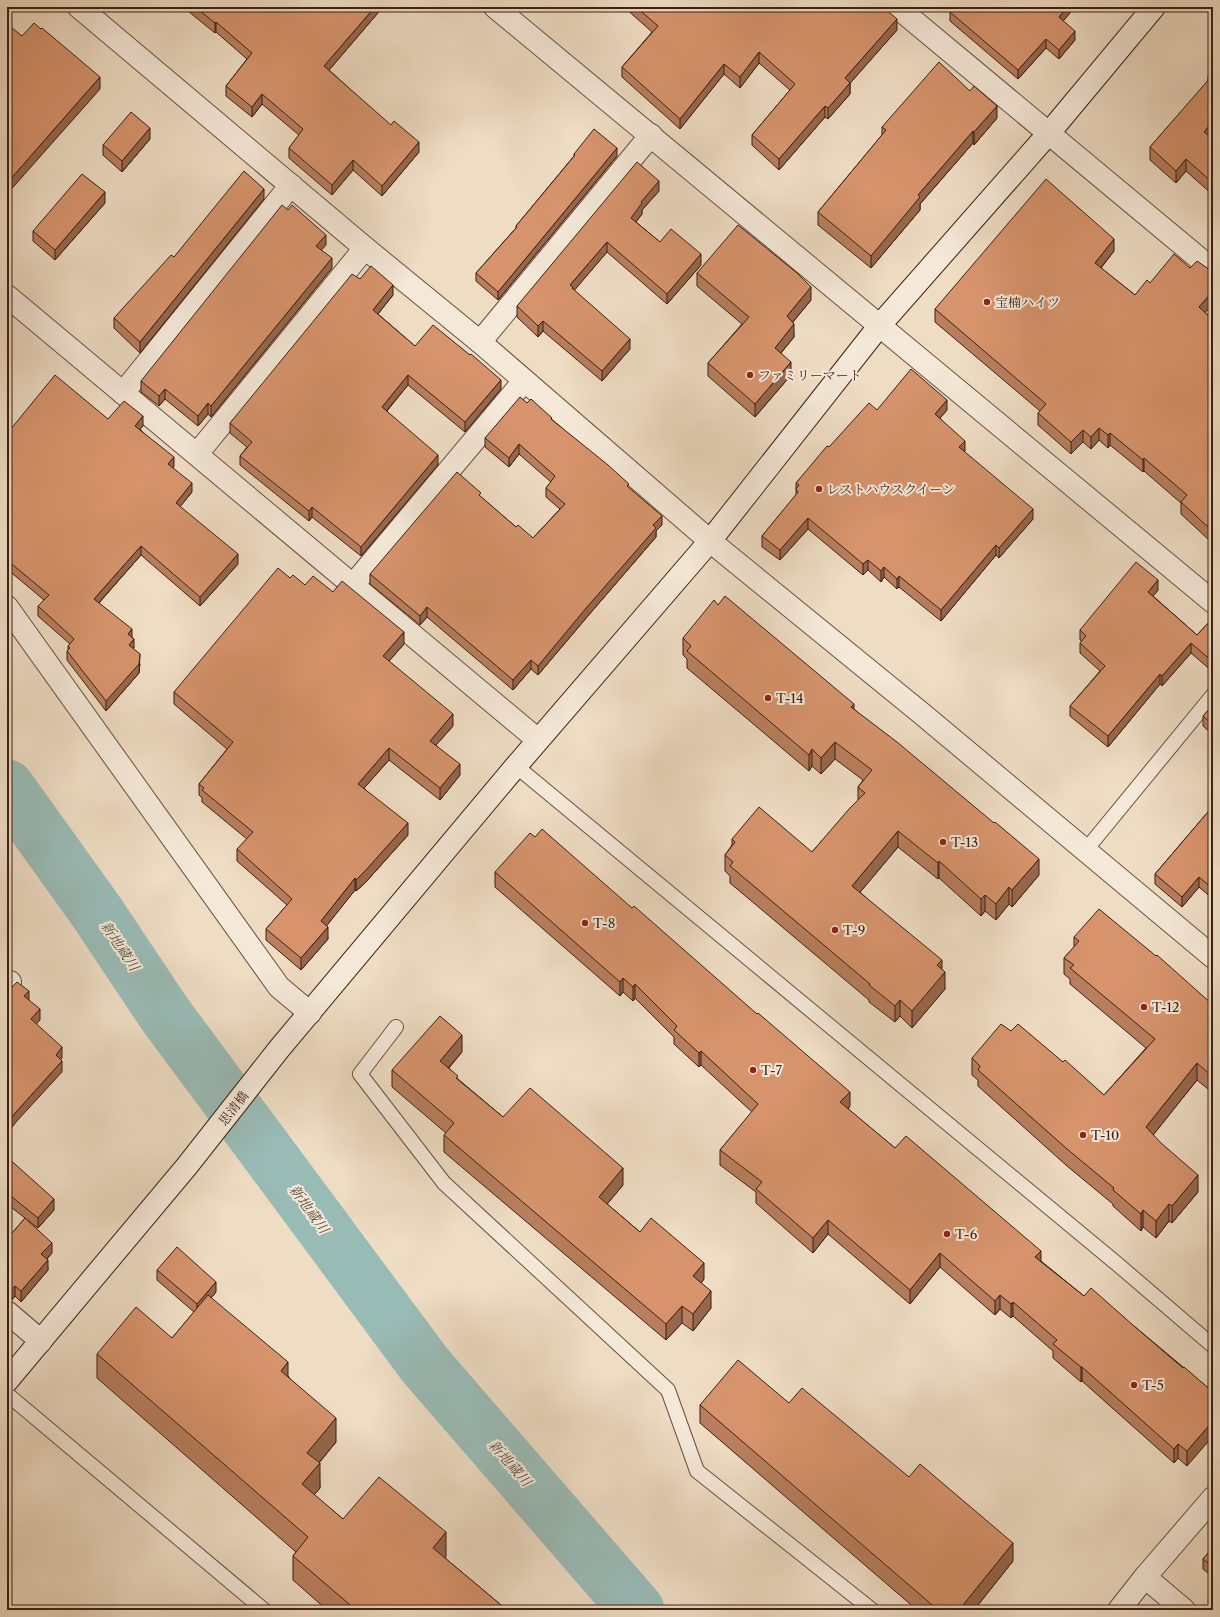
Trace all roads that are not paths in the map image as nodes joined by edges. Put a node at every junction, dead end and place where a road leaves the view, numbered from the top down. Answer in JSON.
{"nodes":[{"id":1,"x":79,"y":7,"type":"edge"},
{"id":2,"x":495,"y":7,"type":"edge"},
{"id":3,"x":898,"y":7,"type":"edge"},
{"id":4,"x":1154,"y":7,"type":"edge"},
{"id":5,"x":1049,"y":133,"type":"junction"},
{"id":6,"x":650,"y":135,"type":"junction"},
{"id":7,"x":291,"y":186,"type":"junction"},
{"id":8,"x":365,"y":248,"type":"junction"},
{"id":9,"x":1213,"y":270,"type":"edge"},
{"id":10,"x":7,"y":296,"type":"edge"},
{"id":11,"x":880,"y":325,"type":"junction"},
{"id":12,"x":480,"y":342,"type":"junction"},
{"id":13,"x":524,"y":381,"type":"junction"},
{"id":14,"x":123,"y":393,"type":"junction"},
{"id":15,"x":196,"y":454,"type":"junction"},
{"id":16,"x":710,"y":541,"type":"junction"},
{"id":17,"x":353,"y":585,"type":"junction"},
{"id":18,"x":1213,"y":602,"type":"edge"},
{"id":19,"x":7,"y":607,"type":"edge"},
{"id":20,"x":1213,"y":695,"type":"edge"},
{"id":21,"x":538,"y":740,"type":"junction"},
{"id":22,"x":516,"y":766,"type":"junction"},
{"id":23,"x":1085,"y":851,"type":"junction"},
{"id":24,"x":1213,"y":957,"type":"edge"},
{"id":25,"x":310,"y":1013,"type":"junction"},
{"id":26,"x":396,"y":1027,"type":"dead end"},
{"id":27,"x":7,"y":1312,"type":"edge"},
{"id":28,"x":41,"y":1341,"type":"junction"},
{"id":29,"x":1213,"y":1346,"type":"edge"},
{"id":30,"x":7,"y":1381,"type":"edge"},
{"id":31,"x":7,"y":1394,"type":"edge"},
{"id":32,"x":1213,"y":1498,"type":"edge"},
{"id":33,"x":1145,"y":1577,"type":"junction"},
{"id":34,"x":264,"y":1610,"type":"edge"},
{"id":35,"x":872,"y":1610,"type":"edge"},
{"id":36,"x":1119,"y":1610,"type":"edge"},
{"id":37,"x":1184,"y":1610,"type":"edge"}],
"edges":[{"from":1,"to":7,"type":"street"},
{"from":2,"to":6,"type":"street"},
{"from":3,"to":5,"type":"street"},
{"from":4,"to":5,"type":"street","name":"思清橋"},
{"from":5,"to":9,"type":"street"},
{"from":5,"to":11,"type":"street","name":"思清橋"},
{"from":6,"to":11,"type":"street"},
{"from":6,"to":12,"type":"street"},
{"from":7,"to":8,"type":"street"},
{"from":7,"to":14,"type":"street"},
{"from":8,"to":12,"type":"street"},
{"from":8,"to":15,"type":"street"},
{"from":10,"to":14,"type":"street"},
{"from":11,"to":16,"type":"street","name":"思清橋"},
{"from":11,"to":18,"type":"street"},
{"from":12,"to":13,"type":"street"},
{"from":13,"to":16,"type":"street"},
{"from":13,"to":17,"type":"street"},
{"from":14,"to":15,"type":"street"},
{"from":15,"to":17,"type":"street"},
{"from":16,"to":21,"type":"street","name":"思清橋"},
{"from":16,"to":23,"type":"street"},
{"from":17,"to":21,"type":"street"},
{"from":19,"to":25,"type":"street"},
{"from":20,"to":23,"type":"lane"},
{"from":21,"to":22,"type":"street","name":"思清橋"},
{"from":22,"to":25,"type":"street","name":"思清橋"},
{"from":22,"to":29,"type":"lane"},
{"from":23,"to":24,"type":"street"},
{"from":25,"to":28,"type":"street","name":"思清橋"},
{"from":26,"to":35,"type":"lane"},
{"from":27,"to":28,"type":"street"},
{"from":28,"to":30,"type":"street","name":"思清橋"},
{"from":31,"to":34,"type":"lane"},
{"from":32,"to":33,"type":"street"},
{"from":33,"to":36,"type":"street"},
{"from":33,"to":37,"type":"street"}]}
